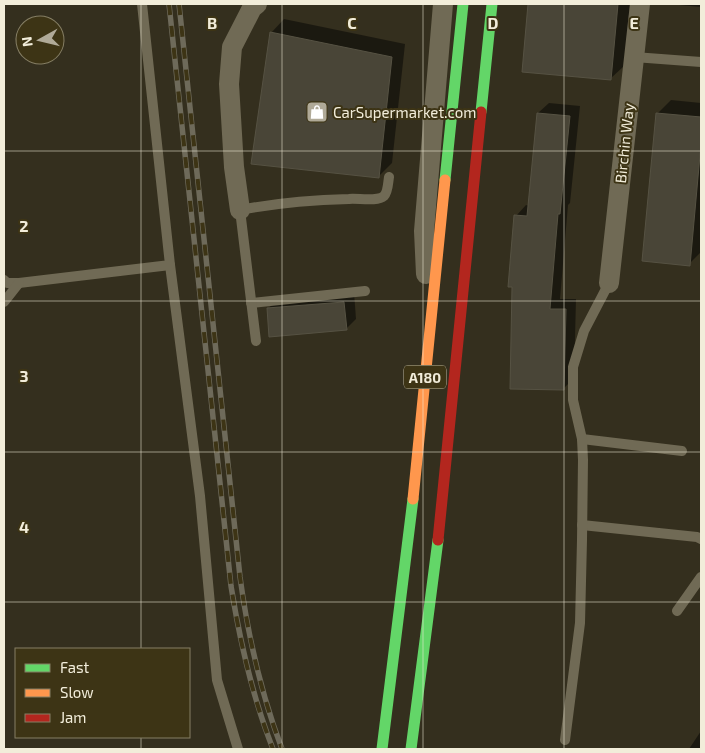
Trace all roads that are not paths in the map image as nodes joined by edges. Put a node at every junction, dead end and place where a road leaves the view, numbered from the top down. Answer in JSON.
{"nodes":[{"id":1,"x":142,"y":4,"type":"edge"},
{"id":2,"x":443,"y":4,"type":"edge"},
{"id":3,"x":463,"y":4,"type":"edge"},
{"id":4,"x":492,"y":4,"type":"edge"},
{"id":5,"x":640,"y":4,"type":"edge"},
{"id":6,"x":254,"y":6,"type":"edge"},
{"id":7,"x":634,"y":57,"type":"junction"},
{"id":8,"x":701,"y":62,"type":"edge"},
{"id":9,"x":390,"y":177,"type":"dead end"},
{"id":10,"x":240,"y":210,"type":"junction"},
{"id":11,"x":170,"y":265,"type":"junction"},
{"id":12,"x":4,"y":280,"type":"edge"},
{"id":13,"x":19,"y":283,"type":"junction"},
{"id":14,"x":609,"y":283,"type":"joint"},
{"id":15,"x":365,"y":291,"type":"dead end"},
{"id":16,"x":4,"y":302,"type":"edge"},
{"id":17,"x":251,"y":303,"type":"junction"},
{"id":18,"x":430,"y":326,"type":"junction"},
{"id":19,"x":256,"y":341,"type":"dead end"},
{"id":20,"x":582,"y":439,"type":"junction"},
{"id":21,"x":682,"y":451,"type":"dead end"},
{"id":22,"x":582,"y":525,"type":"junction"},
{"id":23,"x":701,"y":539,"type":"edge"},
{"id":24,"x":701,"y":577,"type":"edge"},
{"id":25,"x":676,"y":611,"type":"dead end"},
{"id":26,"x":565,"y":740,"type":"dead end"},
{"id":27,"x":238,"y":749,"type":"edge"},
{"id":28,"x":382,"y":749,"type":"edge"},
{"id":29,"x":412,"y":749,"type":"edge"}],
"edges":[{"from":1,"to":11,"type":"lane"},
{"from":2,"to":18,"type":"street"},
{"from":3,"to":18,"type":"highway","number":"A180"},
{"from":4,"to":29,"type":"highway","number":"A180"},
{"from":5,"to":7,"type":"street","name":"Birchin Way"},
{"from":6,"to":10,"type":"street"},
{"from":7,"to":8,"type":"lane"},
{"from":7,"to":14,"type":"street","name":"Birchin Way"},
{"from":9,"to":10,"type":"lane"},
{"from":10,"to":17,"type":"lane"},
{"from":11,"to":13,"type":"lane"},
{"from":11,"to":27,"type":"lane"},
{"from":12,"to":13,"type":"lane"},
{"from":13,"to":16,"type":"lane"},
{"from":14,"to":20,"type":"lane"},
{"from":15,"to":17,"type":"lane"},
{"from":17,"to":19,"type":"lane"},
{"from":18,"to":28,"type":"highway","number":"A180"},
{"from":20,"to":21,"type":"lane"},
{"from":20,"to":22,"type":"lane"},
{"from":22,"to":23,"type":"lane"},
{"from":22,"to":26,"type":"lane"},
{"from":24,"to":25,"type":"lane"}]}
